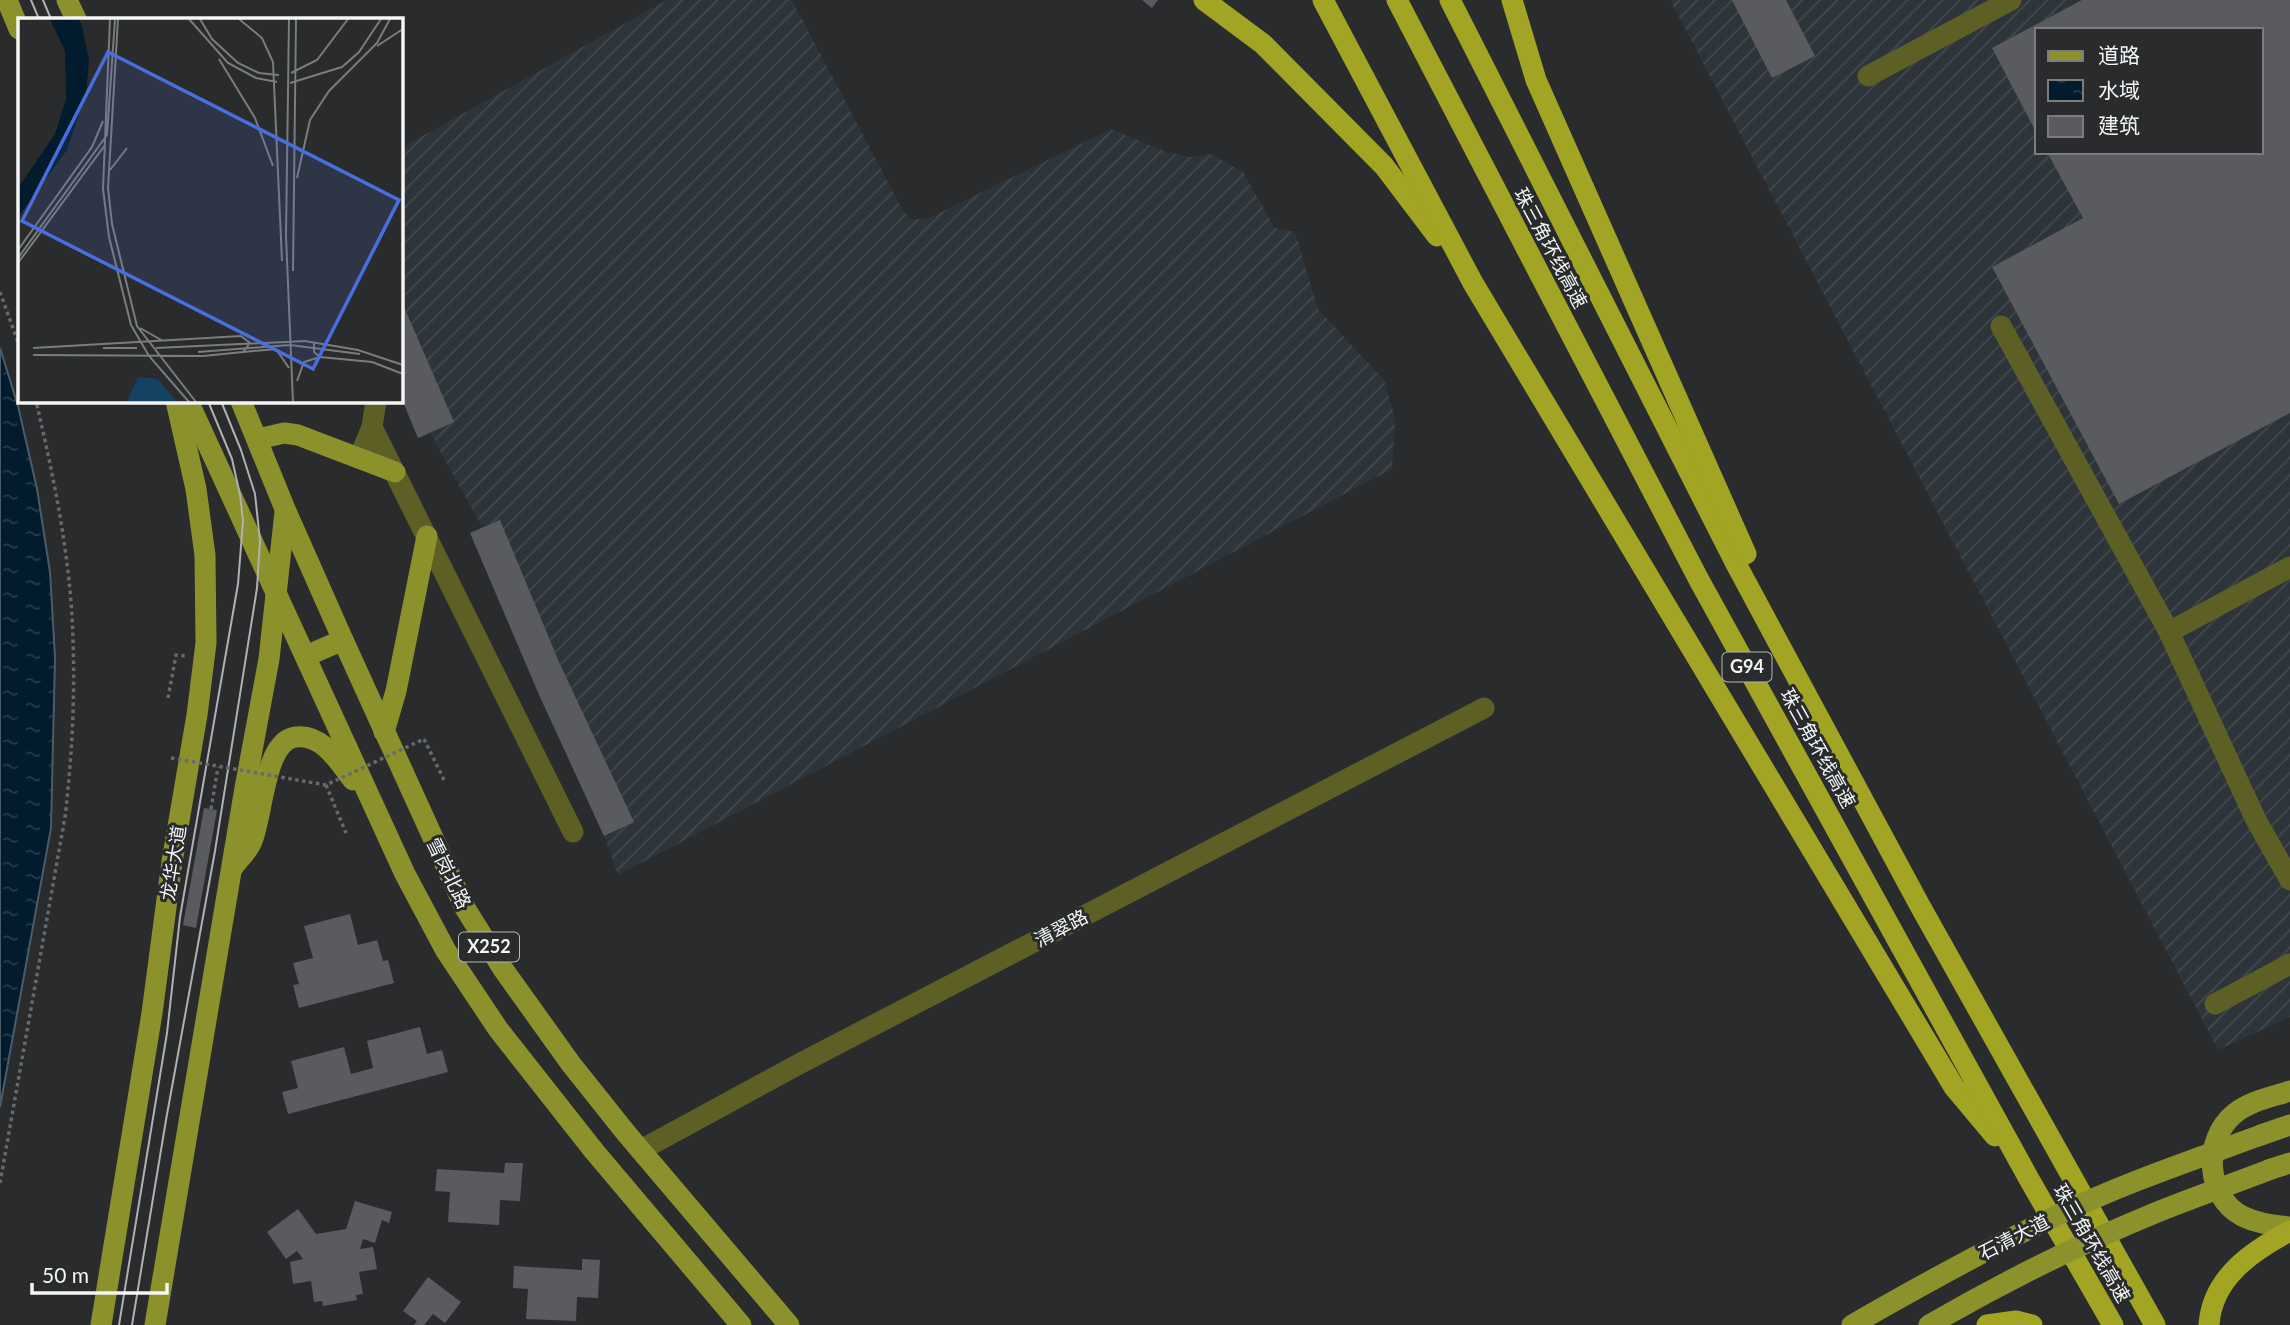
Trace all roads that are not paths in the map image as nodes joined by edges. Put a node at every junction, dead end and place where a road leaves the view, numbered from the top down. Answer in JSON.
{"nodes":[{"id":1,"x":6,"y":0,"type":"edge"},
{"id":2,"x":67,"y":0,"type":"edge"},
{"id":3,"x":1203,"y":0,"type":"edge"},
{"id":4,"x":1323,"y":0,"type":"edge"},
{"id":5,"x":1397,"y":0,"type":"edge"},
{"id":6,"x":1450,"y":0,"type":"edge"},
{"id":7,"x":1512,"y":0,"type":"edge"},
{"id":8,"x":2011,"y":0,"type":"edge"},
{"id":9,"x":76,"y":18,"type":"edge"},
{"id":10,"x":18,"y":27,"type":"edge"},
{"id":11,"x":1868,"y":76,"type":"dead end"},
{"id":12,"x":1473,"y":283,"type":"junction"},
{"id":13,"x":2001,"y":326,"type":"dead end"},
{"id":14,"x":176,"y":402,"type":"edge"},
{"id":15,"x":188,"y":402,"type":"edge"},
{"id":16,"x":241,"y":402,"type":"edge"},
{"id":17,"x":376,"y":402,"type":"edge"},
{"id":18,"x":372,"y":427,"type":"junction"},
{"id":19,"x":258,"y":439,"type":"junction"},
{"id":20,"x":359,"y":458,"type":"junction"},
{"id":21,"x":395,"y":472,"type":"junction"},
{"id":22,"x":285,"y":509,"type":"junction"},
{"id":23,"x":427,"y":536,"type":"junction"},
{"id":24,"x":2290,"y":566,"type":"edge"},
{"id":25,"x":276,"y":594,"type":"junction"},
{"id":26,"x":2169,"y":632,"type":"junction"},
{"id":27,"x":343,"y":640,"type":"junction"},
{"id":28,"x":306,"y":656,"type":"junction"},
{"id":29,"x":1484,"y":708,"type":"dead end"},
{"id":30,"x":384,"y":732,"type":"junction"},
{"id":31,"x":1832,"y":741,"type":"junction"},
{"id":32,"x":372,"y":803,"type":"junction"},
{"id":33,"x":573,"y":832,"type":"dead end"},
{"id":34,"x":232,"y":868,"type":"junction"},
{"id":35,"x":2290,"y":880,"type":"edge"},
{"id":36,"x":2290,"y":964,"type":"edge"},
{"id":37,"x":2215,"y":1004,"type":"dead end"},
{"id":38,"x":2290,"y":1091,"type":"edge"},
{"id":39,"x":2290,"y":1125,"type":"edge"},
{"id":40,"x":641,"y":1150,"type":"junction"},
{"id":41,"x":2281,"y":1166,"type":"edge"},
{"id":42,"x":2029,"y":1179,"type":"junction"},
{"id":43,"x":2290,"y":1229,"type":"edge"},
{"id":44,"x":101,"y":1325,"type":"edge"},
{"id":45,"x":155,"y":1325,"type":"edge"},
{"id":46,"x":741,"y":1325,"type":"edge"},
{"id":47,"x":789,"y":1325,"type":"edge"},
{"id":48,"x":1852,"y":1325,"type":"edge"},
{"id":49,"x":1929,"y":1325,"type":"edge"},
{"id":50,"x":1987,"y":1325,"type":"edge"},
{"id":51,"x":2032,"y":1325,"type":"edge"},
{"id":52,"x":2113,"y":1325,"type":"edge"},
{"id":53,"x":2155,"y":1325,"type":"edge"},
{"id":54,"x":2209,"y":1325,"type":"edge"}],
"edges":[{"from":1,"to":10,"type":"main road"},
{"from":2,"to":9,"type":"main road"},
{"from":3,"to":12,"type":"highway"},
{"from":4,"to":12,"type":"highway"},
{"from":5,"to":42,"type":"highway","name":"珠三角环线高速","number":"G94"},
{"from":6,"to":31,"type":"highway","name":"珠三角环线高速","number":"G94"},
{"from":7,"to":31,"type":"highway"},
{"from":8,"to":11,"type":"street"},
{"from":12,"to":42,"type":"highway"},
{"from":13,"to":26,"type":"street"},
{"from":14,"to":44,"type":"main road","name":"龙华大道"},
{"from":15,"to":25,"type":"main road","number":"X252"},
{"from":16,"to":19,"type":"main road","number":"X252"},
{"from":17,"to":18,"type":"street"},
{"from":18,"to":20,"type":"street"},
{"from":18,"to":21,"type":"street"},
{"from":19,"to":20,"type":"main road"},
{"from":19,"to":22,"type":"main road","number":"X252"},
{"from":20,"to":21,"type":"main road"},
{"from":21,"to":23,"type":"street"},
{"from":22,"to":25,"type":"main road"},
{"from":22,"to":27,"type":"main road","name":"雪岗北路","number":"X252"},
{"from":23,"to":30,"type":"main road"},
{"from":23,"to":33,"type":"street"},
{"from":24,"to":26,"type":"street"},
{"from":25,"to":28,"type":"main road","name":"雪岗北路","number":"X252"},
{"from":25,"to":34,"type":"main road"},
{"from":26,"to":35,"type":"street"},
{"from":27,"to":28,"type":"main road"},
{"from":27,"to":30,"type":"main road","name":"雪岗北路","number":"X252"},
{"from":28,"to":32,"type":"main road","name":"雪岗北路","number":"X252"},
{"from":29,"to":40,"type":"street","name":"清翠路"},
{"from":30,"to":40,"type":"main road","name":"雪岗北路","number":"X252"},
{"from":31,"to":53,"type":"highway","name":"珠三角环线高速","number":"G94"},
{"from":32,"to":34,"type":"main road"},
{"from":32,"to":46,"type":"main road","name":"雪岗北路","number":"X252"},
{"from":34,"to":45,"type":"main road"},
{"from":36,"to":37,"type":"street"},
{"from":38,"to":43,"type":"main road"},
{"from":39,"to":48,"type":"main road","name":"石清大道","bridge":true},
{"from":40,"to":47,"type":"main road","name":"雪岗北路","number":"X252"},
{"from":41,"to":49,"type":"main road","name":"石清大道","bridge":true},
{"from":42,"to":52,"type":"highway","name":"珠三角环线高速","number":"G94"},
{"from":43,"to":54,"type":"highway"},
{"from":50,"to":51,"type":"highway"}]}
